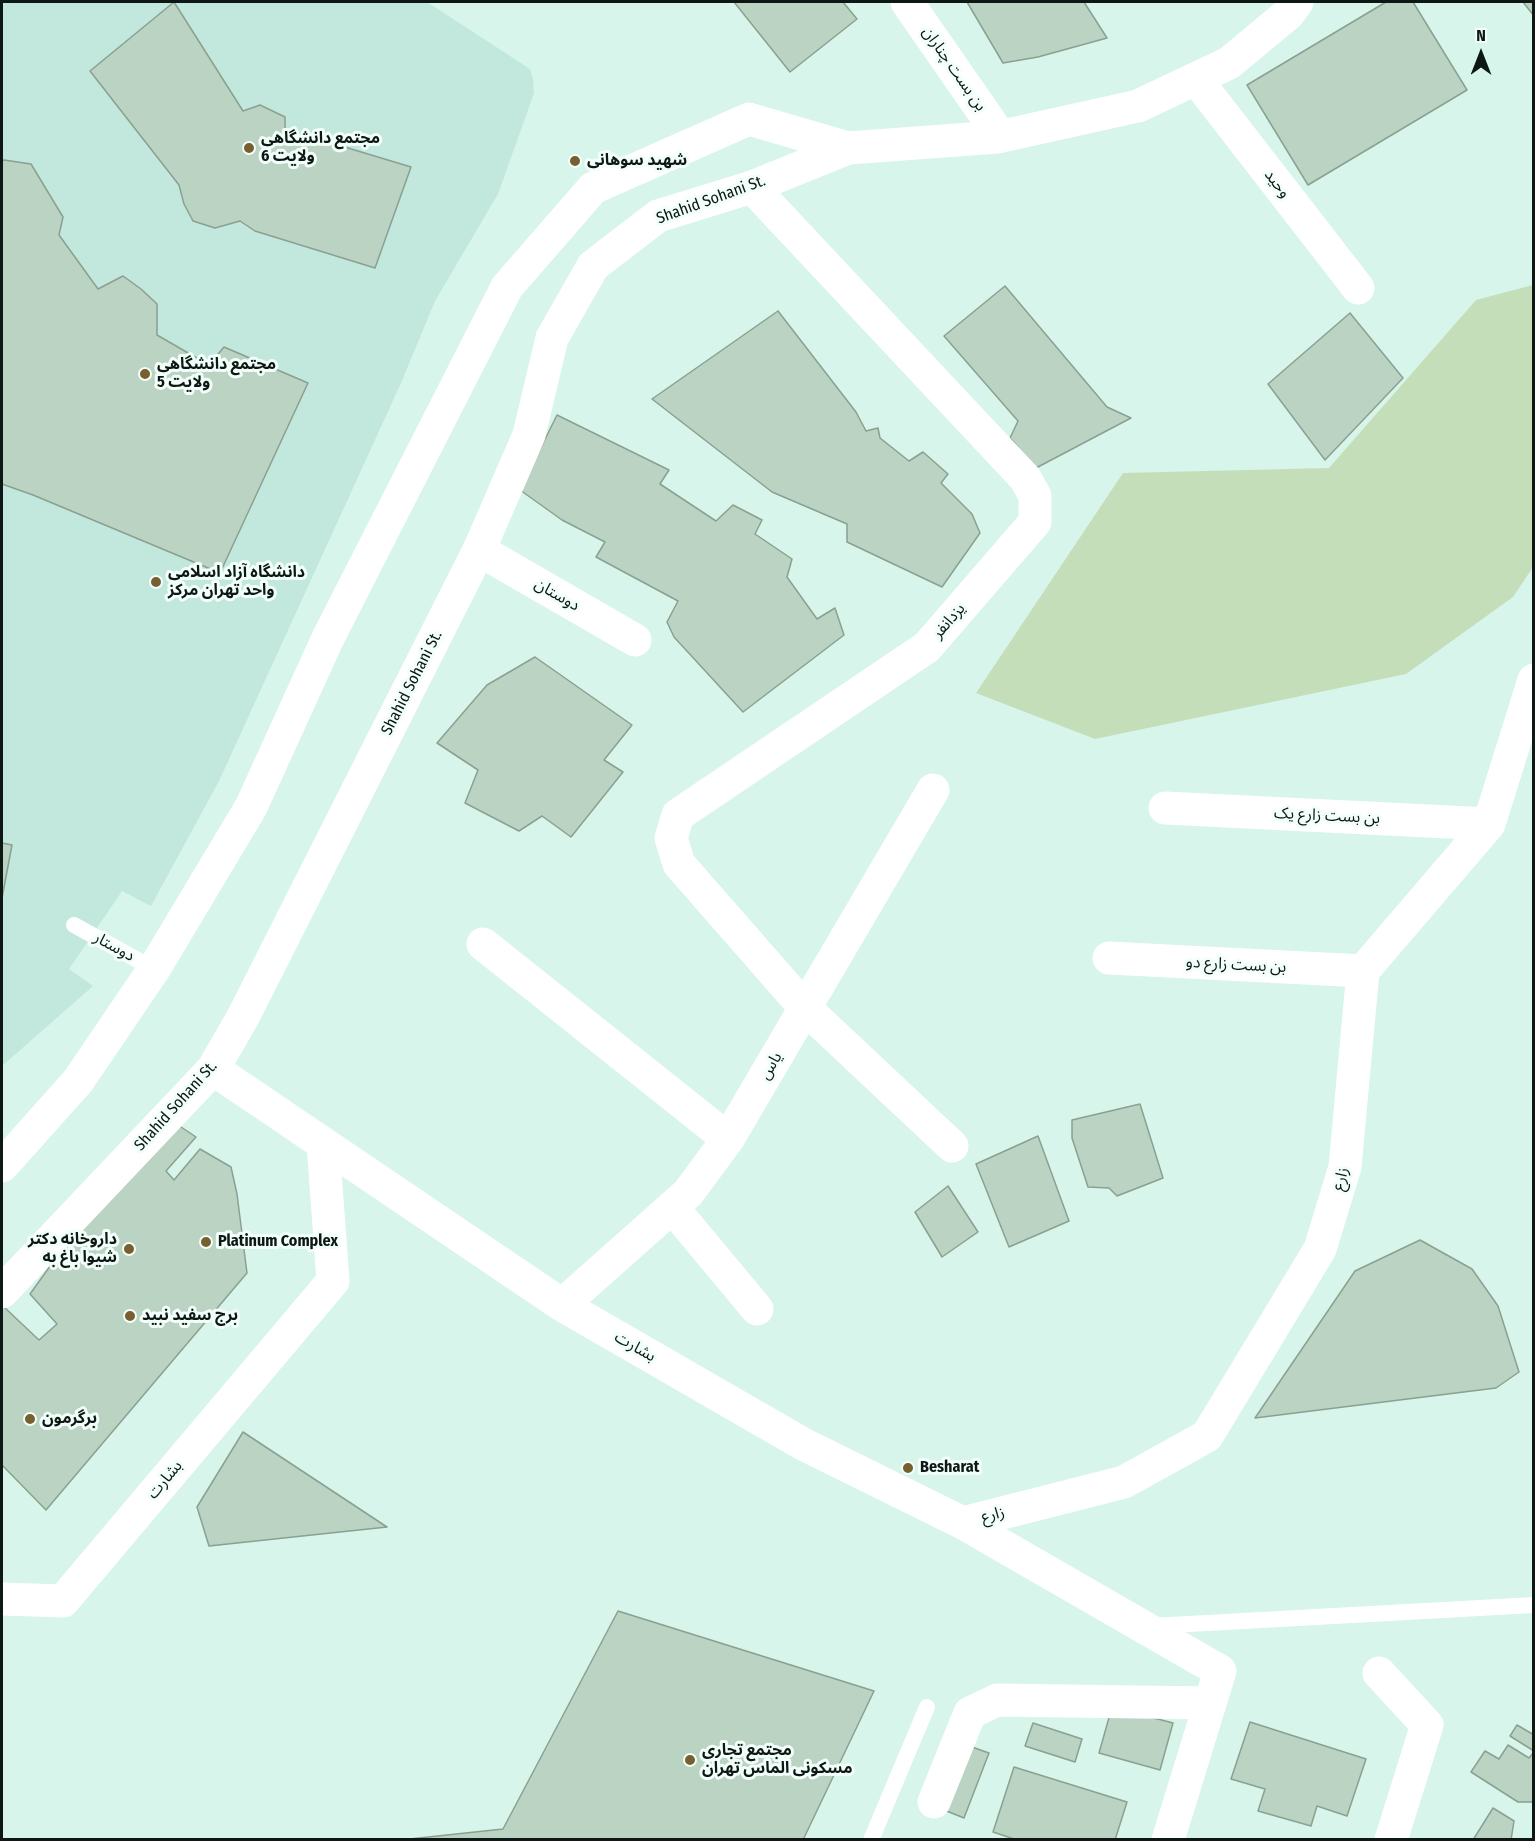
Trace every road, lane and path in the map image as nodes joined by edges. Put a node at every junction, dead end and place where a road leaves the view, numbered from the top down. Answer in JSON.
{"nodes":[{"id":1,"x":907,"y":2,"type":"edge"},
{"id":2,"x":1297,"y":2,"type":"edge"},
{"id":3,"x":1196,"y":79,"type":"junction"},
{"id":4,"x":1000,"y":136,"type":"junction"},
{"id":5,"x":848,"y":148,"type":"junction"},
{"id":6,"x":752,"y":187,"type":"junction"},
{"id":7,"x":1358,"y":288,"type":"dead end"},
{"id":8,"x":479,"y":550,"type":"junction"},
{"id":9,"x":635,"y":640,"type":"dead end"},
{"id":10,"x":1533,"y":680,"type":"edge"},
{"id":11,"x":933,"y":790,"type":"dead end"},
{"id":12,"x":1165,"y":808,"type":"dead end"},
{"id":13,"x":1489,"y":824,"type":"junction"},
{"id":14,"x":74,"y":925,"type":"dead end"},
{"id":15,"x":483,"y":944,"type":"dead end"},
{"id":16,"x":1109,"y":958,"type":"dead end"},
{"id":17,"x":154,"y":969,"type":"junction"},
{"id":18,"x":1363,"y":971,"type":"junction"},
{"id":19,"x":805,"y":1008,"type":"junction"},
{"id":20,"x":213,"y":1070,"type":"junction"},
{"id":21,"x":728,"y":1139,"type":"junction"},
{"id":22,"x":323,"y":1144,"type":"junction"},
{"id":23,"x":952,"y":1146,"type":"dead end"},
{"id":24,"x":2,"y":1166,"type":"edge"},
{"id":25,"x":672,"y":1207,"type":"junction"},
{"id":26,"x":2,"y":1292,"type":"edge"},
{"id":27,"x":562,"y":1305,"type":"junction"},
{"id":28,"x":757,"y":1310,"type":"dead end"},
{"id":29,"x":963,"y":1523,"type":"junction"},
{"id":30,"x":2,"y":1599,"type":"edge"},
{"id":31,"x":1533,"y":1605,"type":"edge"},
{"id":32,"x":1142,"y":1626,"type":"junction"},
{"id":33,"x":1378,"y":1673,"type":"dead end"},
{"id":34,"x":1210,"y":1703,"type":"junction"},
{"id":35,"x":927,"y":1707,"type":"dead end"},
{"id":36,"x":934,"y":1802,"type":"dead end"},
{"id":37,"x":871,"y":1839,"type":"edge"},
{"id":38,"x":1168,"y":1839,"type":"edge"},
{"id":39,"x":1391,"y":1839,"type":"edge"}],
"edges":[{"from":1,"to":4,"type":"street","name":"بن بست چناران"},
{"from":2,"to":3,"type":"street","name":"Shahid Sohani St."},
{"from":3,"to":4,"type":"street","name":"Shahid Sohani St."},
{"from":3,"to":7,"type":"street","name":"وحید"},
{"from":4,"to":5,"type":"street","name":"Shahid Sohani St."},
{"from":5,"to":6,"type":"street","name":"Shahid Sohani St."},
{"from":5,"to":17,"type":"street","name":"Shahid Sohani St."},
{"from":6,"to":8,"type":"street","name":"Shahid Sohani St."},
{"from":6,"to":19,"type":"street","name":"یزدانفر"},
{"from":8,"to":9,"type":"street","name":"دوستان"},
{"from":8,"to":20,"type":"street","name":"Shahid Sohani St."},
{"from":10,"to":13,"type":"street"},
{"from":11,"to":19,"type":"street","name":"یاس"},
{"from":12,"to":13,"type":"street","name":"بن بست زارع یک"},
{"from":13,"to":18,"type":"street"},
{"from":14,"to":17,"type":"lane","name":"دوستار"},
{"from":15,"to":21,"type":"street"},
{"from":16,"to":18,"type":"street","name":"بن بست زارع دو"},
{"from":17,"to":24,"type":"street","name":"Shahid Sohani St."},
{"from":18,"to":29,"type":"street","name":"زارع"},
{"from":19,"to":21,"type":"street","name":"یاس"},
{"from":19,"to":23,"type":"street","name":"یزدانفر"},
{"from":20,"to":22,"type":"street","name":"بشارت"},
{"from":20,"to":26,"type":"street","name":"Shahid Sohani St."},
{"from":21,"to":25,"type":"street","name":"یاس"},
{"from":22,"to":27,"type":"street","name":"بشارت"},
{"from":22,"to":30,"type":"street","name":"بشارت"},
{"from":25,"to":27,"type":"street","name":"یاس"},
{"from":25,"to":28,"type":"street"},
{"from":27,"to":29,"type":"street","name":"بشارت"},
{"from":29,"to":32,"type":"street","name":"بشارت"},
{"from":31,"to":32,"type":"lane"},
{"from":32,"to":34,"type":"street","name":"بشارت"},
{"from":33,"to":39,"type":"street"},
{"from":34,"to":36,"type":"street"},
{"from":34,"to":38,"type":"street"},
{"from":35,"to":37,"type":"lane"}]}
